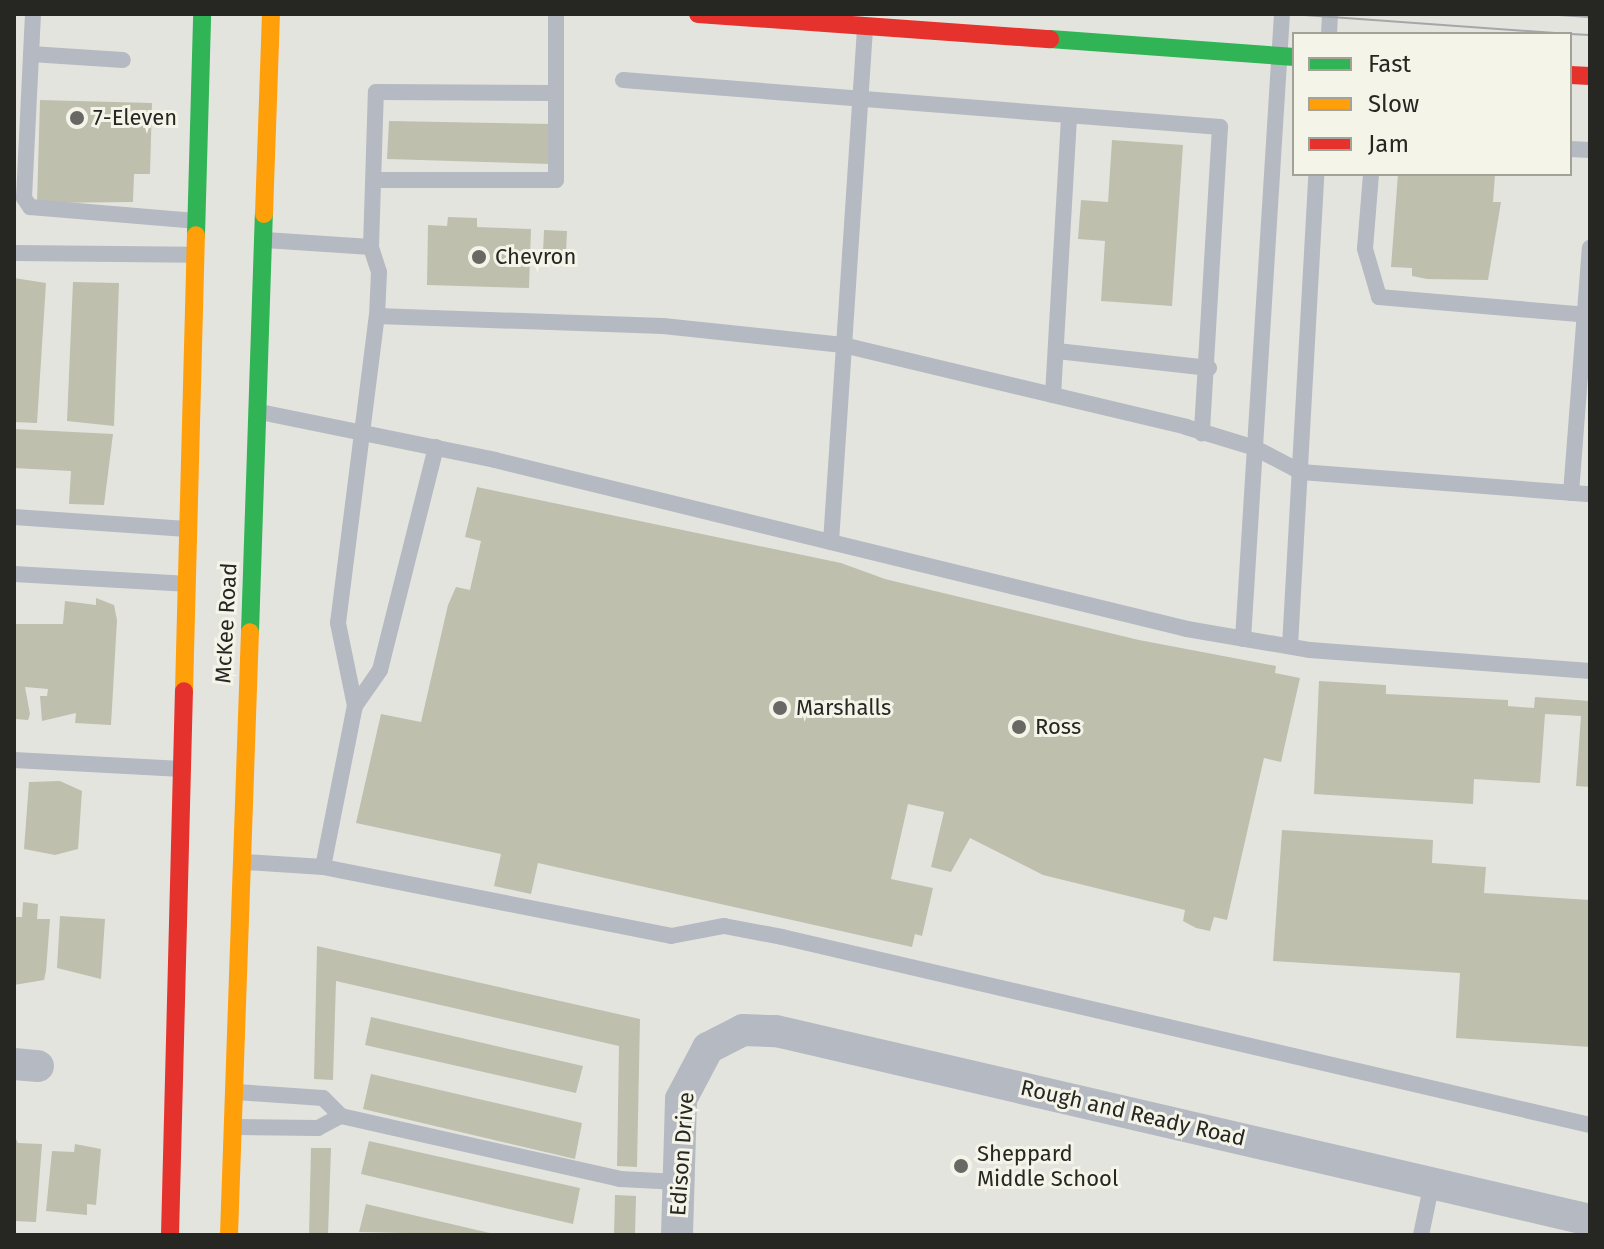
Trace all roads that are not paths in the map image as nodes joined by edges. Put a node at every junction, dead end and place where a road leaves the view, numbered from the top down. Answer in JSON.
{"nodes":[{"id":1,"x":33,"y":14,"type":"edge"},
{"id":2,"x":202,"y":14,"type":"edge"},
{"id":3,"x":271,"y":14,"type":"edge"},
{"id":4,"x":556,"y":14,"type":"edge"},
{"id":5,"x":698,"y":14,"type":"edge"},
{"id":6,"x":1282,"y":14,"type":"edge"},
{"id":7,"x":865,"y":27,"type":"junction"},
{"id":8,"x":31,"y":54,"type":"junction"},
{"id":9,"x":1286,"y":57,"type":"edge"},
{"id":10,"x":123,"y":60,"type":"dead end"},
{"id":11,"x":623,"y":80,"type":"dead end"},
{"id":12,"x":555,"y":93,"type":"junction"},
{"id":13,"x":859,"y":100,"type":"junction"},
{"id":14,"x":1069,"y":116,"type":"junction"},
{"id":15,"x":1316,"y":176,"type":"edge"},
{"id":16,"x":1371,"y":176,"type":"edge"},
{"id":17,"x":375,"y":180,"type":"junction"},
{"id":18,"x":195,"y":221,"type":"junction"},
{"id":19,"x":265,"y":240,"type":"junction"},
{"id":20,"x":371,"y":247,"type":"junction"},
{"id":21,"x":1590,"y":248,"type":"edge"},
{"id":22,"x":14,"y":253,"type":"edge"},
{"id":23,"x":193,"y":255,"type":"junction"},
{"id":24,"x":1588,"y":315,"type":"edge"},
{"id":25,"x":377,"y":316,"type":"junction"},
{"id":26,"x":843,"y":345,"type":"junction"},
{"id":27,"x":1057,"y":351,"type":"junction"},
{"id":28,"x":1209,"y":368,"type":"junction"},
{"id":29,"x":1586,"y":368,"type":"edge"},
{"id":30,"x":1053,"y":395,"type":"junction"},
{"id":31,"x":260,"y":412,"type":"junction"},
{"id":32,"x":364,"y":431,"type":"junction"},
{"id":33,"x":1202,"y":433,"type":"junction"},
{"id":34,"x":436,"y":447,"type":"junction"},
{"id":35,"x":1255,"y":448,"type":"junction"},
{"id":36,"x":1301,"y":472,"type":"junction"},
{"id":37,"x":1571,"y":493,"type":"junction"},
{"id":38,"x":1590,"y":494,"type":"edge"},
{"id":39,"x":14,"y":517,"type":"edge"},
{"id":40,"x":189,"y":529,"type":"junction"},
{"id":41,"x":831,"y":542,"type":"junction"},
{"id":42,"x":14,"y":574,"type":"edge"},
{"id":43,"x":187,"y":584,"type":"junction"},
{"id":44,"x":1243,"y":639,"type":"junction"},
{"id":45,"x":1290,"y":646,"type":"junction"},
{"id":46,"x":1590,"y":671,"type":"edge"},
{"id":47,"x":355,"y":706,"type":"junction"},
{"id":48,"x":14,"y":760,"type":"edge"},
{"id":49,"x":184,"y":770,"type":"junction"},
{"id":50,"x":203,"y":785,"type":"dead end"},
{"id":51,"x":219,"y":829,"type":"dead end"},
{"id":52,"x":239,"y":861,"type":"junction"},
{"id":53,"x":323,"y":867,"type":"junction"},
{"id":54,"x":690,"y":1073,"type":"joint"},
{"id":55,"x":235,"y":1092,"type":"junction"},
{"id":56,"x":341,"y":1116,"type":"junction"},
{"id":57,"x":1590,"y":1125,"type":"edge"},
{"id":58,"x":234,"y":1127,"type":"junction"},
{"id":59,"x":679,"y":1182,"type":"junction"},
{"id":60,"x":1432,"y":1183,"type":"junction"},
{"id":61,"x":1590,"y":1220,"type":"edge"},
{"id":62,"x":170,"y":1235,"type":"edge"},
{"id":63,"x":229,"y":1235,"type":"edge"},
{"id":64,"x":677,"y":1235,"type":"edge"},
{"id":65,"x":1421,"y":1235,"type":"edge"},
{"id":66,"x":1586,"y":1235,"type":"edge"}],
"edges":[{"from":1,"to":8,"type":"lane"},
{"from":2,"to":18,"type":"main road","name":"McKee Road"},
{"from":3,"to":19,"type":"main road","name":"McKee Road"},
{"from":4,"to":12,"type":"lane"},
{"from":5,"to":7,"type":"main road"},
{"from":6,"to":9,"type":"lane"},
{"from":7,"to":9,"type":"main road"},
{"from":7,"to":13,"type":"lane"},
{"from":8,"to":10,"type":"lane"},
{"from":8,"to":18,"type":"lane"},
{"from":9,"to":35,"type":"lane"},
{"from":11,"to":13,"type":"lane"},
{"from":12,"to":17,"type":"lane"},
{"from":12,"to":17,"type":"lane"},
{"from":13,"to":14,"type":"lane"},
{"from":13,"to":26,"type":"lane"},
{"from":14,"to":27,"type":"lane"},
{"from":14,"to":28,"type":"lane"},
{"from":15,"to":36,"type":"lane"},
{"from":16,"to":24,"type":"lane"},
{"from":17,"to":20,"type":"lane"},
{"from":18,"to":23,"type":"main road","name":"McKee Road"},
{"from":19,"to":20,"type":"lane"},
{"from":19,"to":31,"type":"main road","name":"McKee Road"},
{"from":20,"to":25,"type":"lane"},
{"from":21,"to":24,"type":"lane"},
{"from":22,"to":23,"type":"lane"},
{"from":23,"to":40,"type":"main road","name":"McKee Road"},
{"from":24,"to":29,"type":"lane"},
{"from":25,"to":26,"type":"lane"},
{"from":25,"to":32,"type":"lane"},
{"from":26,"to":30,"type":"lane"},
{"from":26,"to":41,"type":"lane"},
{"from":27,"to":28,"type":"lane"},
{"from":27,"to":30,"type":"lane"},
{"from":28,"to":33,"type":"lane"},
{"from":29,"to":37,"type":"lane"},
{"from":30,"to":33,"type":"lane"},
{"from":31,"to":32,"type":"lane"},
{"from":31,"to":52,"type":"main road","name":"McKee Road"},
{"from":32,"to":34,"type":"lane"},
{"from":32,"to":47,"type":"lane"},
{"from":33,"to":35,"type":"lane"},
{"from":34,"to":41,"type":"lane"},
{"from":34,"to":47,"type":"lane"},
{"from":35,"to":36,"type":"lane"},
{"from":35,"to":44,"type":"lane"},
{"from":36,"to":37,"type":"lane"},
{"from":36,"to":45,"type":"lane"},
{"from":37,"to":38,"type":"lane"},
{"from":39,"to":40,"type":"lane"},
{"from":40,"to":43,"type":"main road","name":"McKee Road"},
{"from":41,"to":44,"type":"lane"},
{"from":42,"to":43,"type":"lane"},
{"from":43,"to":49,"type":"main road","name":"McKee Road"},
{"from":44,"to":45,"type":"lane"},
{"from":45,"to":46,"type":"lane"},
{"from":47,"to":53,"type":"lane"},
{"from":48,"to":49,"type":"lane"},
{"from":49,"to":50,"type":"main road"},
{"from":49,"to":62,"type":"main road","name":"McKee Road"},
{"from":51,"to":52,"type":"main road"},
{"from":52,"to":53,"type":"lane"},
{"from":52,"to":55,"type":"main road","name":"McKee Road"},
{"from":53,"to":57,"type":"lane"},
{"from":54,"to":59,"type":"street","name":"Edison Drive"},
{"from":54,"to":60,"type":"street","name":"Rough and Ready Road"},
{"from":55,"to":56,"type":"lane"},
{"from":55,"to":58,"type":"main road","name":"McKee Road"},
{"from":56,"to":58,"type":"lane"},
{"from":56,"to":59,"type":"lane"},
{"from":58,"to":63,"type":"main road","name":"McKee Road"},
{"from":59,"to":64,"type":"street","name":"Edison Drive"},
{"from":60,"to":61,"type":"street","name":"Rough and Ready Road"},
{"from":60,"to":65,"type":"lane"},
{"from":61,"to":66,"type":"lane"}]}
